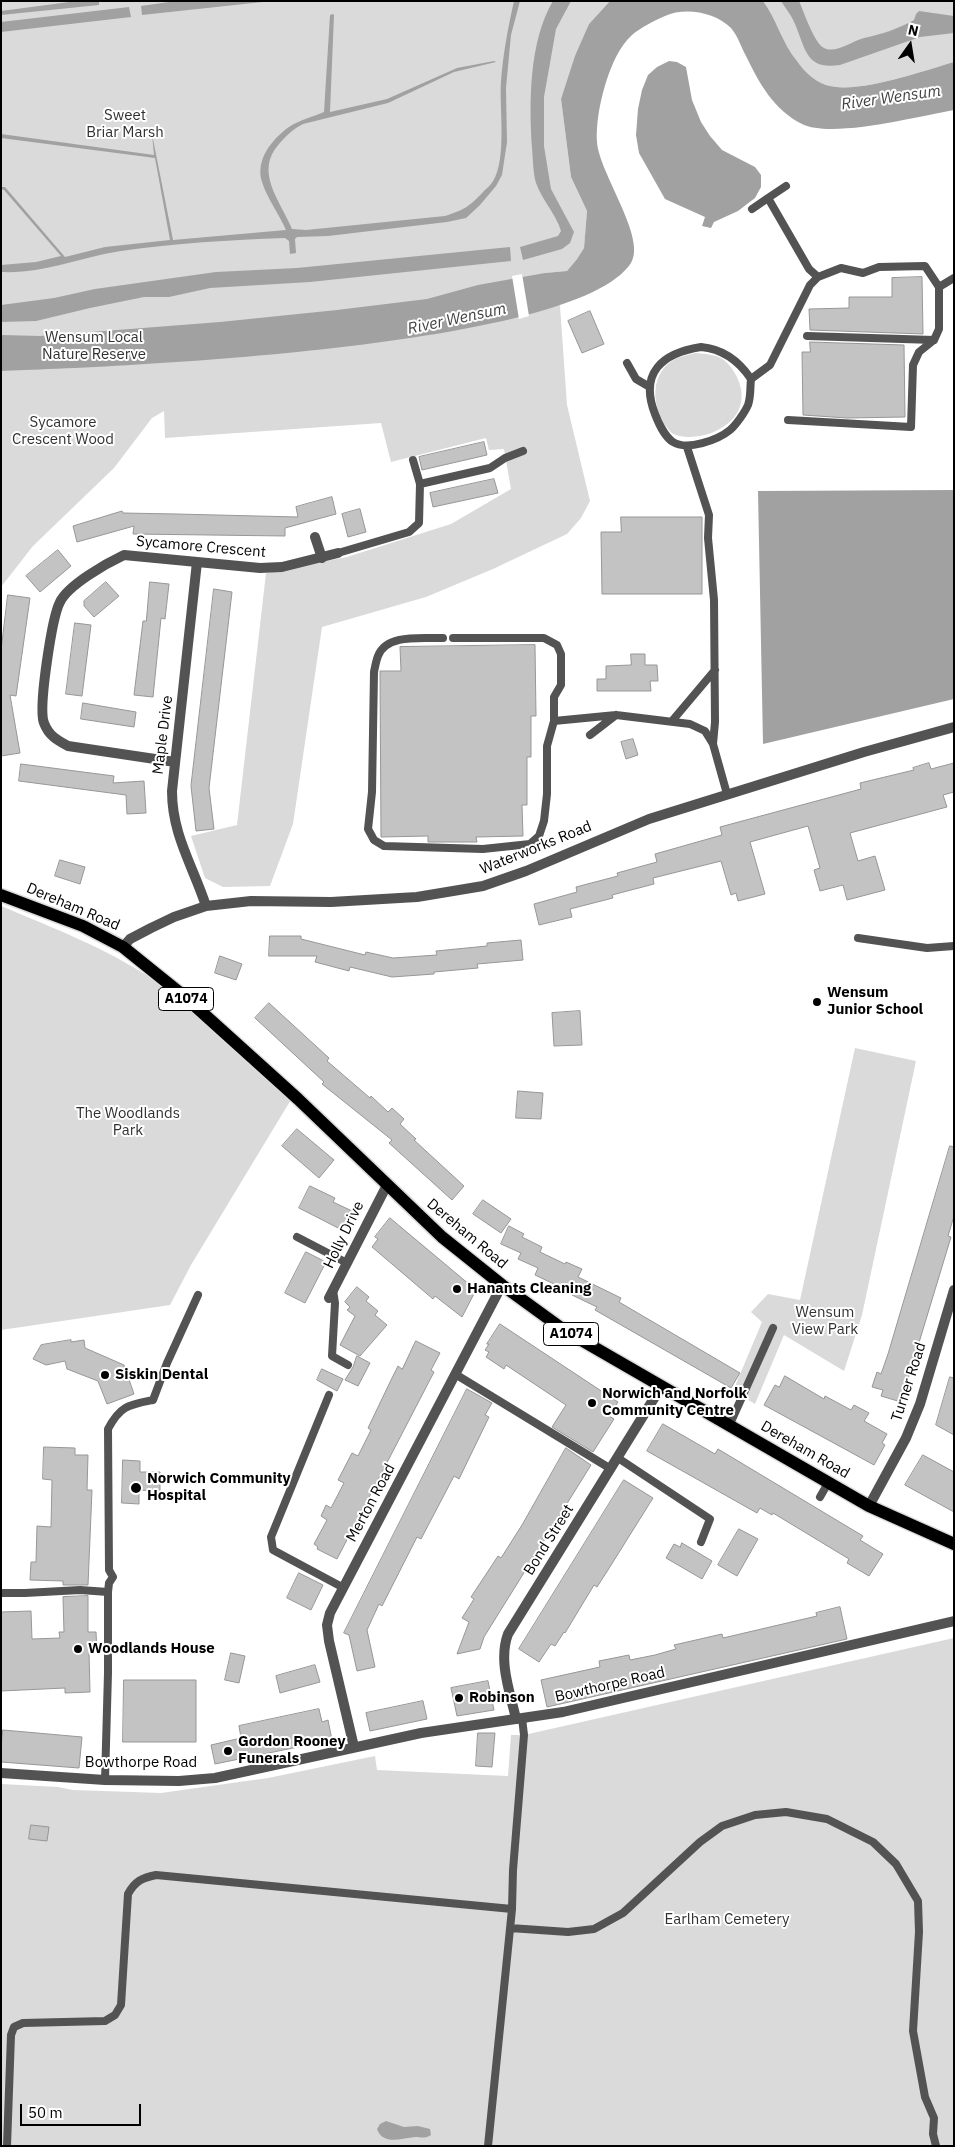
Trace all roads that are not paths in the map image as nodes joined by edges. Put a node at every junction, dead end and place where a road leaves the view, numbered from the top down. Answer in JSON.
{"nodes":[{"id":1,"x":786,"y":186,"type":"dead end"},
{"id":2,"x":768,"y":198,"type":"junction"},
{"id":3,"x":752,"y":209,"type":"dead end"},
{"id":4,"x":818,"y":278,"type":"junction"},
{"id":5,"x":954,"y":278,"type":"edge"},
{"id":6,"x":940,"y":286,"type":"junction"},
{"id":7,"x":807,"y":336,"type":"dead end"},
{"id":8,"x":934,"y":340,"type":"junction"},
{"id":9,"x":627,"y":363,"type":"dead end"},
{"id":10,"x":751,"y":378,"type":"junction"},
{"id":11,"x":648,"y":386,"type":"junction"},
{"id":12,"x":788,"y":420,"type":"dead end"},
{"id":13,"x":687,"y":447,"type":"junction"},
{"id":14,"x":523,"y":451,"type":"dead end"},
{"id":15,"x":412,"y":460,"type":"dead end"},
{"id":16,"x":420,"y":484,"type":"junction"},
{"id":17,"x":316,"y":536,"type":"dead end"},
{"id":18,"x":338,"y":553,"type":"joint"},
{"id":19,"x":322,"y":558,"type":"junction"},
{"id":20,"x":197,"y":562,"type":"junction"},
{"id":21,"x":443,"y":638,"type":"dead end"},
{"id":22,"x":453,"y":638,"type":"dead end"},
{"id":23,"x":715,"y":670,"type":"junction"},
{"id":24,"x":616,"y":714,"type":"junction"},
{"id":25,"x":554,"y":721,"type":"junction"},
{"id":26,"x":672,"y":721,"type":"junction"},
{"id":27,"x":954,"y":727,"type":"edge"},
{"id":28,"x":590,"y":735,"type":"dead end"},
{"id":29,"x":713,"y":744,"type":"junction"},
{"id":30,"x":175,"y":762,"type":"junction"},
{"id":31,"x":727,"y":794,"type":"junction"},
{"id":32,"x":1,"y":894,"type":"edge"},
{"id":33,"x":206,"y":906,"type":"junction"},
{"id":34,"x":858,"y":938,"type":"dead end"},
{"id":35,"x":123,"y":946,"type":"junction"},
{"id":36,"x":954,"y":946,"type":"edge"},
{"id":37,"x":387,"y":1185,"type":"junction"},
{"id":38,"x":297,"y":1236,"type":"dead end"},
{"id":39,"x":347,"y":1263,"type":"junction"},
{"id":40,"x":502,"y":1284,"type":"junction"},
{"id":41,"x":954,"y":1290,"type":"edge"},
{"id":42,"x":331,"y":1294,"type":"joint"},
{"id":43,"x":198,"y":1295,"type":"dead end"},
{"id":44,"x":773,"y":1328,"type":"dead end"},
{"id":45,"x":348,"y":1365,"type":"dead end"},
{"id":46,"x":455,"y":1374,"type":"junction"},
{"id":47,"x":661,"y":1387,"type":"junction"},
{"id":48,"x":329,"y":1395,"type":"dead end"},
{"id":49,"x":729,"y":1426,"type":"junction"},
{"id":50,"x":618,"y":1458,"type":"junction"},
{"id":51,"x":611,"y":1470,"type":"junction"},
{"id":52,"x":828,"y":1483,"type":"junction"},
{"id":53,"x":820,"y":1497,"type":"dead end"},
{"id":54,"x":869,"y":1506,"type":"junction"},
{"id":55,"x":701,"y":1542,"type":"dead end"},
{"id":56,"x":954,"y":1544,"type":"edge"},
{"id":57,"x":342,"y":1588,"type":"junction"},
{"id":58,"x":108,"y":1592,"type":"junction"},
{"id":59,"x":1,"y":1593,"type":"edge"},
{"id":60,"x":954,"y":1621,"type":"edge"},
{"id":61,"x":519,"y":1719,"type":"junction"},
{"id":62,"x":354,"y":1747,"type":"junction"},
{"id":63,"x":1,"y":1773,"type":"edge"},
{"id":64,"x":105,"y":1780,"type":"junction"},
{"id":65,"x":512,"y":1909,"type":"junction"},
{"id":66,"x":510,"y":1928,"type":"junction"},
{"id":67,"x":7,"y":2146,"type":"edge"},
{"id":68,"x":488,"y":2146,"type":"edge"},
{"id":69,"x":936,"y":2146,"type":"edge"}],
"edges":[{"from":1,"to":2,"type":"lane"},
{"from":2,"to":3,"type":"lane"},
{"from":2,"to":4,"type":"lane"},
{"from":4,"to":6,"type":"lane"},
{"from":4,"to":10,"type":"lane"},
{"from":5,"to":6,"type":"lane"},
{"from":6,"to":8,"type":"lane"},
{"from":7,"to":8,"type":"lane"},
{"from":8,"to":12,"type":"lane"},
{"from":9,"to":11,"type":"lane"},
{"from":10,"to":11,"type":"lane"},
{"from":10,"to":13,"type":"lane"},
{"from":11,"to":13,"type":"lane"},
{"from":13,"to":23,"type":"lane"},
{"from":14,"to":16,"type":"lane"},
{"from":15,"to":16,"type":"lane","name":"Sycamore Crescent"},
{"from":16,"to":18,"type":"lane","name":"Sycamore Crescent"},
{"from":17,"to":19,"type":"street"},
{"from":18,"to":19,"type":"street","name":"Sycamore Crescent"},
{"from":19,"to":20,"type":"street","name":"Sycamore Crescent"},
{"from":20,"to":30,"type":"street","name":"Maple Drive"},
{"from":20,"to":30,"type":"street","name":"Sycamore Crescent"},
{"from":21,"to":25,"type":"lane"},
{"from":22,"to":25,"type":"lane"},
{"from":23,"to":26,"type":"lane"},
{"from":23,"to":29,"type":"lane"},
{"from":24,"to":25,"type":"lane"},
{"from":24,"to":26,"type":"lane"},
{"from":24,"to":28,"type":"lane"},
{"from":26,"to":29,"type":"lane"},
{"from":27,"to":31,"type":"street","name":"Waterworks Road"},
{"from":29,"to":31,"type":"lane"},
{"from":30,"to":33,"type":"street","name":"Maple Drive"},
{"from":31,"to":33,"type":"street","name":"Waterworks Road"},
{"from":32,"to":35,"type":"main road","name":"Dereham Road","number":"A1074"},
{"from":33,"to":35,"type":"street","name":"Waterworks Road"},
{"from":34,"to":36,"type":"lane"},
{"from":35,"to":37,"type":"main road","name":"Dereham Road","number":"A1074"},
{"from":37,"to":39,"type":"street","name":"Holly Drive"},
{"from":37,"to":40,"type":"main road","name":"Dereham Road","number":"A1074"},
{"from":38,"to":39,"type":"lane"},
{"from":39,"to":42,"type":"street","name":"Holly Drive"},
{"from":40,"to":46,"type":"street","name":"Merton Road"},
{"from":40,"to":47,"type":"main road","name":"Dereham Road","number":"A1074"},
{"from":41,"to":54,"type":"street","name":"Turner Road"},
{"from":42,"to":45,"type":"lane"},
{"from":43,"to":58,"type":"lane"},
{"from":44,"to":49,"type":"lane"},
{"from":46,"to":51,"type":"lane"},
{"from":46,"to":57,"type":"street","name":"Merton Road"},
{"from":47,"to":49,"type":"main road","name":"Dereham Road","number":"A1074"},
{"from":47,"to":50,"type":"street","name":"Bond Street"},
{"from":48,"to":57,"type":"lane"},
{"from":49,"to":52,"type":"main road","name":"Dereham Road","number":"A1074"},
{"from":50,"to":51,"type":"street","name":"Bond Street"},
{"from":50,"to":55,"type":"lane"},
{"from":51,"to":61,"type":"street","name":"Bond Street"},
{"from":52,"to":53,"type":"lane"},
{"from":52,"to":54,"type":"main road","name":"Dereham Road","number":"A1074"},
{"from":54,"to":56,"type":"main road","name":"Dereham Road","number":"A1074"},
{"from":57,"to":62,"type":"street","name":"Merton Road"},
{"from":58,"to":59,"type":"lane"},
{"from":58,"to":64,"type":"lane"},
{"from":60,"to":61,"type":"street","name":"Bowthorpe Road"},
{"from":61,"to":62,"type":"street","name":"Bowthorpe Road"},
{"from":61,"to":65,"type":"lane"},
{"from":62,"to":64,"type":"street","name":"Bowthorpe Road"},
{"from":63,"to":64,"type":"street","name":"Bowthorpe Road"},
{"from":65,"to":66,"type":"lane"},
{"from":65,"to":67,"type":"lane"},
{"from":66,"to":68,"type":"lane"},
{"from":66,"to":69,"type":"lane"}]}
